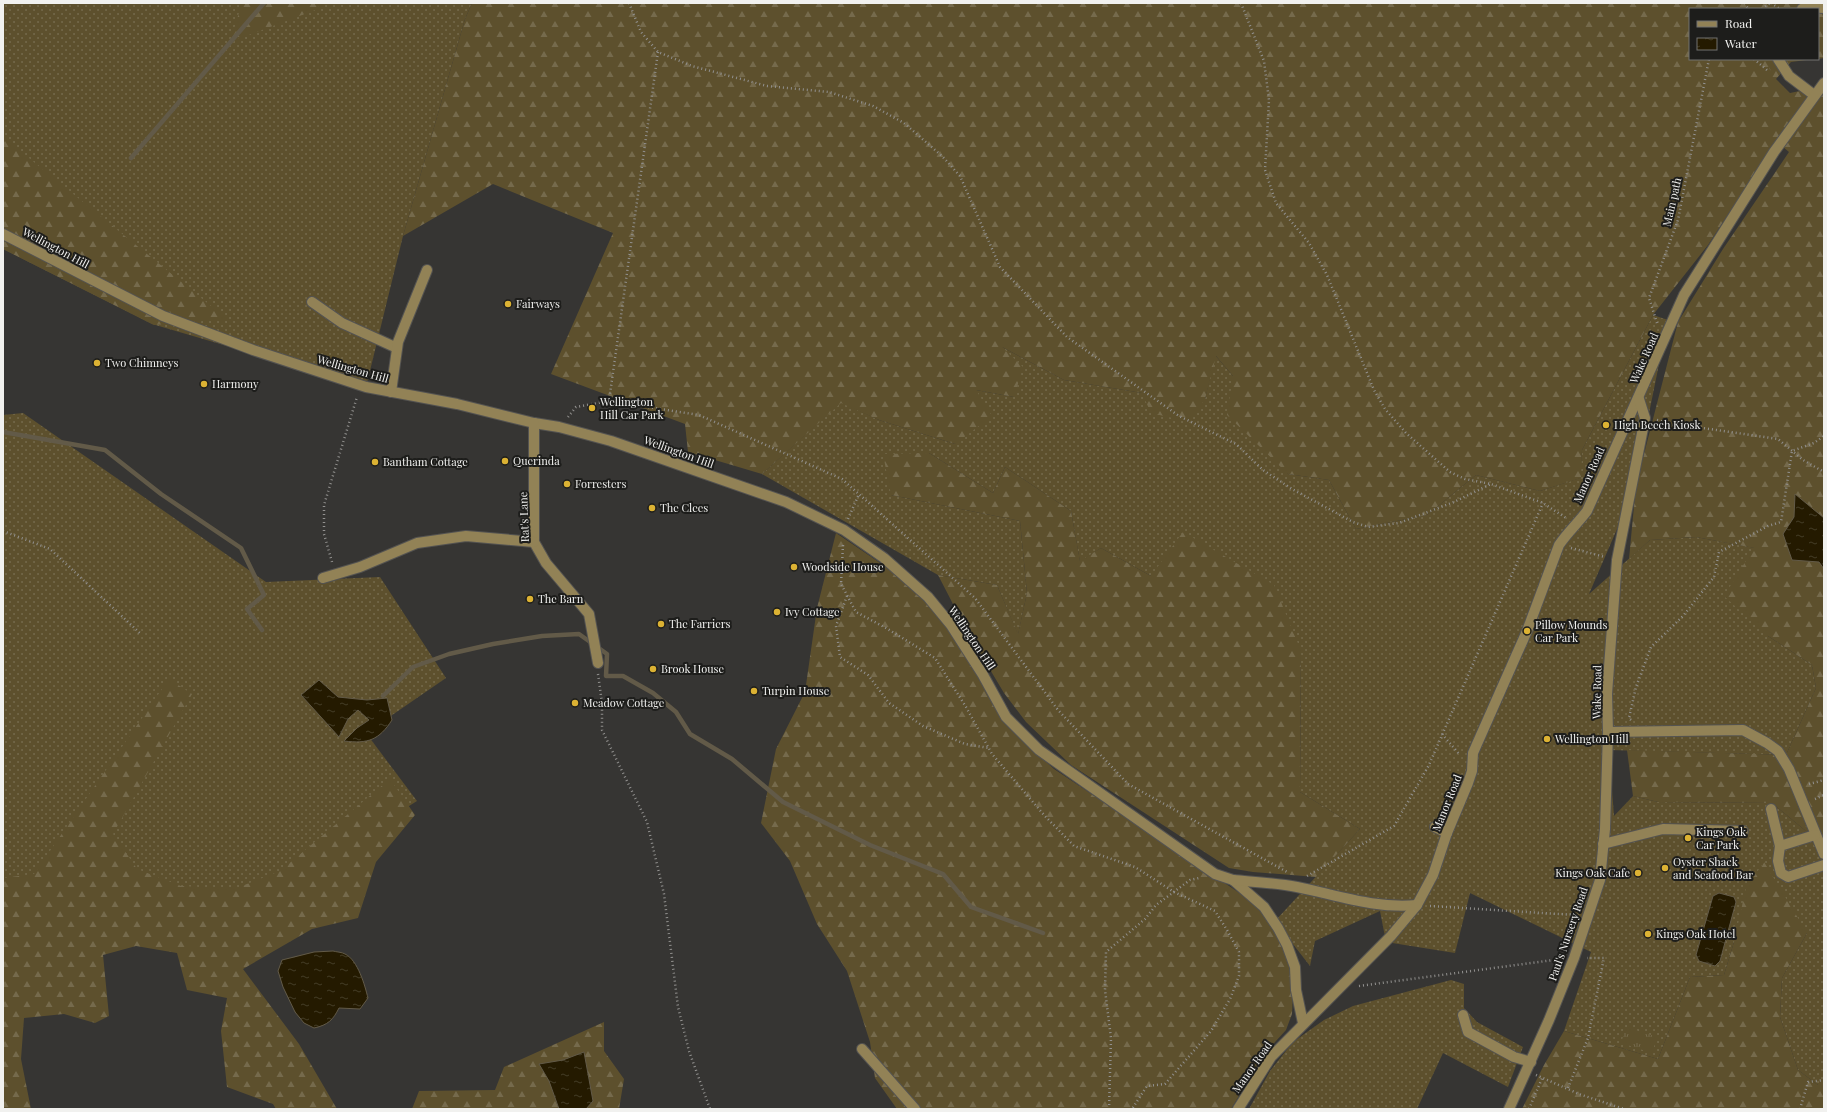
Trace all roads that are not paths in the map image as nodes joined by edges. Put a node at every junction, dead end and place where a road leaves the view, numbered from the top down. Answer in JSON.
{"nodes":[{"id":1,"x":1804,"y":8,"type":"edge"},
{"id":2,"x":1824,"y":8,"type":"edge"},
{"id":3,"x":1779,"y":60,"type":"edge"},
{"id":4,"x":1824,"y":83,"type":"edge"},
{"id":5,"x":1814,"y":95,"type":"junction"},
{"id":6,"x":3,"y":234,"type":"edge"},
{"id":7,"x":427,"y":270,"type":"dead end"},
{"id":8,"x":312,"y":302,"type":"dead end"},
{"id":9,"x":397,"y":348,"type":"junction"},
{"id":10,"x":391,"y":392,"type":"junction"},
{"id":11,"x":1639,"y":399,"type":"junction"},
{"id":12,"x":534,"y":423,"type":"junction"},
{"id":13,"x":534,"y":542,"type":"junction"},
{"id":14,"x":323,"y":578,"type":"dead end"},
{"id":15,"x":598,"y":663,"type":"road end"},
{"id":16,"x":1608,"y":732,"type":"junction"},
{"id":17,"x":1771,"y":809,"type":"dead end"},
{"id":18,"x":1435,"y":827,"type":"dead end"},
{"id":19,"x":1743,"y":831,"type":"dead end"},
{"id":20,"x":1447,"y":833,"type":"junction"},
{"id":21,"x":1815,"y":835,"type":"junction"},
{"id":22,"x":1604,"y":844,"type":"junction"},
{"id":23,"x":1780,"y":846,"type":"junction"},
{"id":24,"x":1824,"y":854,"type":"edge"},
{"id":25,"x":1824,"y":865,"type":"edge"},
{"id":26,"x":1233,"y":880,"type":"junction"},
{"id":27,"x":1417,"y":905,"type":"junction"},
{"id":28,"x":1464,"y":1015,"type":"dead end"},
{"id":29,"x":1303,"y":1023,"type":"junction"},
{"id":30,"x":862,"y":1049,"type":"dead end"},
{"id":31,"x":1531,"y":1062,"type":"junction"},
{"id":32,"x":915,"y":1109,"type":"edge"},
{"id":33,"x":1238,"y":1109,"type":"edge"},
{"id":34,"x":1509,"y":1109,"type":"edge"}],
"edges":[{"from":1,"to":2,"type":"street"},
{"from":3,"to":5,"type":"street"},
{"from":4,"to":5,"type":"street","name":"Wake Road"},
{"from":5,"to":11,"type":"street","name":"Wake Road"},
{"from":6,"to":10,"type":"street","name":"Wellington Hill"},
{"from":7,"to":9,"type":"street"},
{"from":8,"to":9,"type":"street"},
{"from":9,"to":10,"type":"street"},
{"from":10,"to":12,"type":"street","name":"Wellington Hill"},
{"from":11,"to":16,"type":"street","name":"Wake Road"},
{"from":11,"to":20,"type":"street","name":"Manor Road"},
{"from":12,"to":13,"type":"street","name":"Rat's Lane"},
{"from":12,"to":26,"type":"street","name":"Wellington Hill"},
{"from":13,"to":14,"type":"street"},
{"from":13,"to":15,"type":"street","name":"Rat's Lane"},
{"from":16,"to":21,"type":"street"},
{"from":16,"to":22,"type":"street","name":"Paul's Nursery Road"},
{"from":17,"to":23,"type":"street"},
{"from":18,"to":20,"type":"street"},
{"from":19,"to":22,"type":"street"},
{"from":20,"to":27,"type":"street","name":"Manor Road"},
{"from":21,"to":23,"type":"street"},
{"from":21,"to":24,"type":"street"},
{"from":22,"to":31,"type":"street","name":"Paul's Nursery Road"},
{"from":23,"to":25,"type":"street"},
{"from":26,"to":27,"type":"street","name":"Wellington Hill"},
{"from":26,"to":29,"type":"street","name":"Wellington Hill"},
{"from":27,"to":29,"type":"street","name":"Manor Road"},
{"from":28,"to":31,"type":"street"},
{"from":29,"to":33,"type":"street","name":"Manor Road"},
{"from":30,"to":32,"type":"street"},
{"from":31,"to":34,"type":"street","name":"Paul's Nursery Road"}]}
